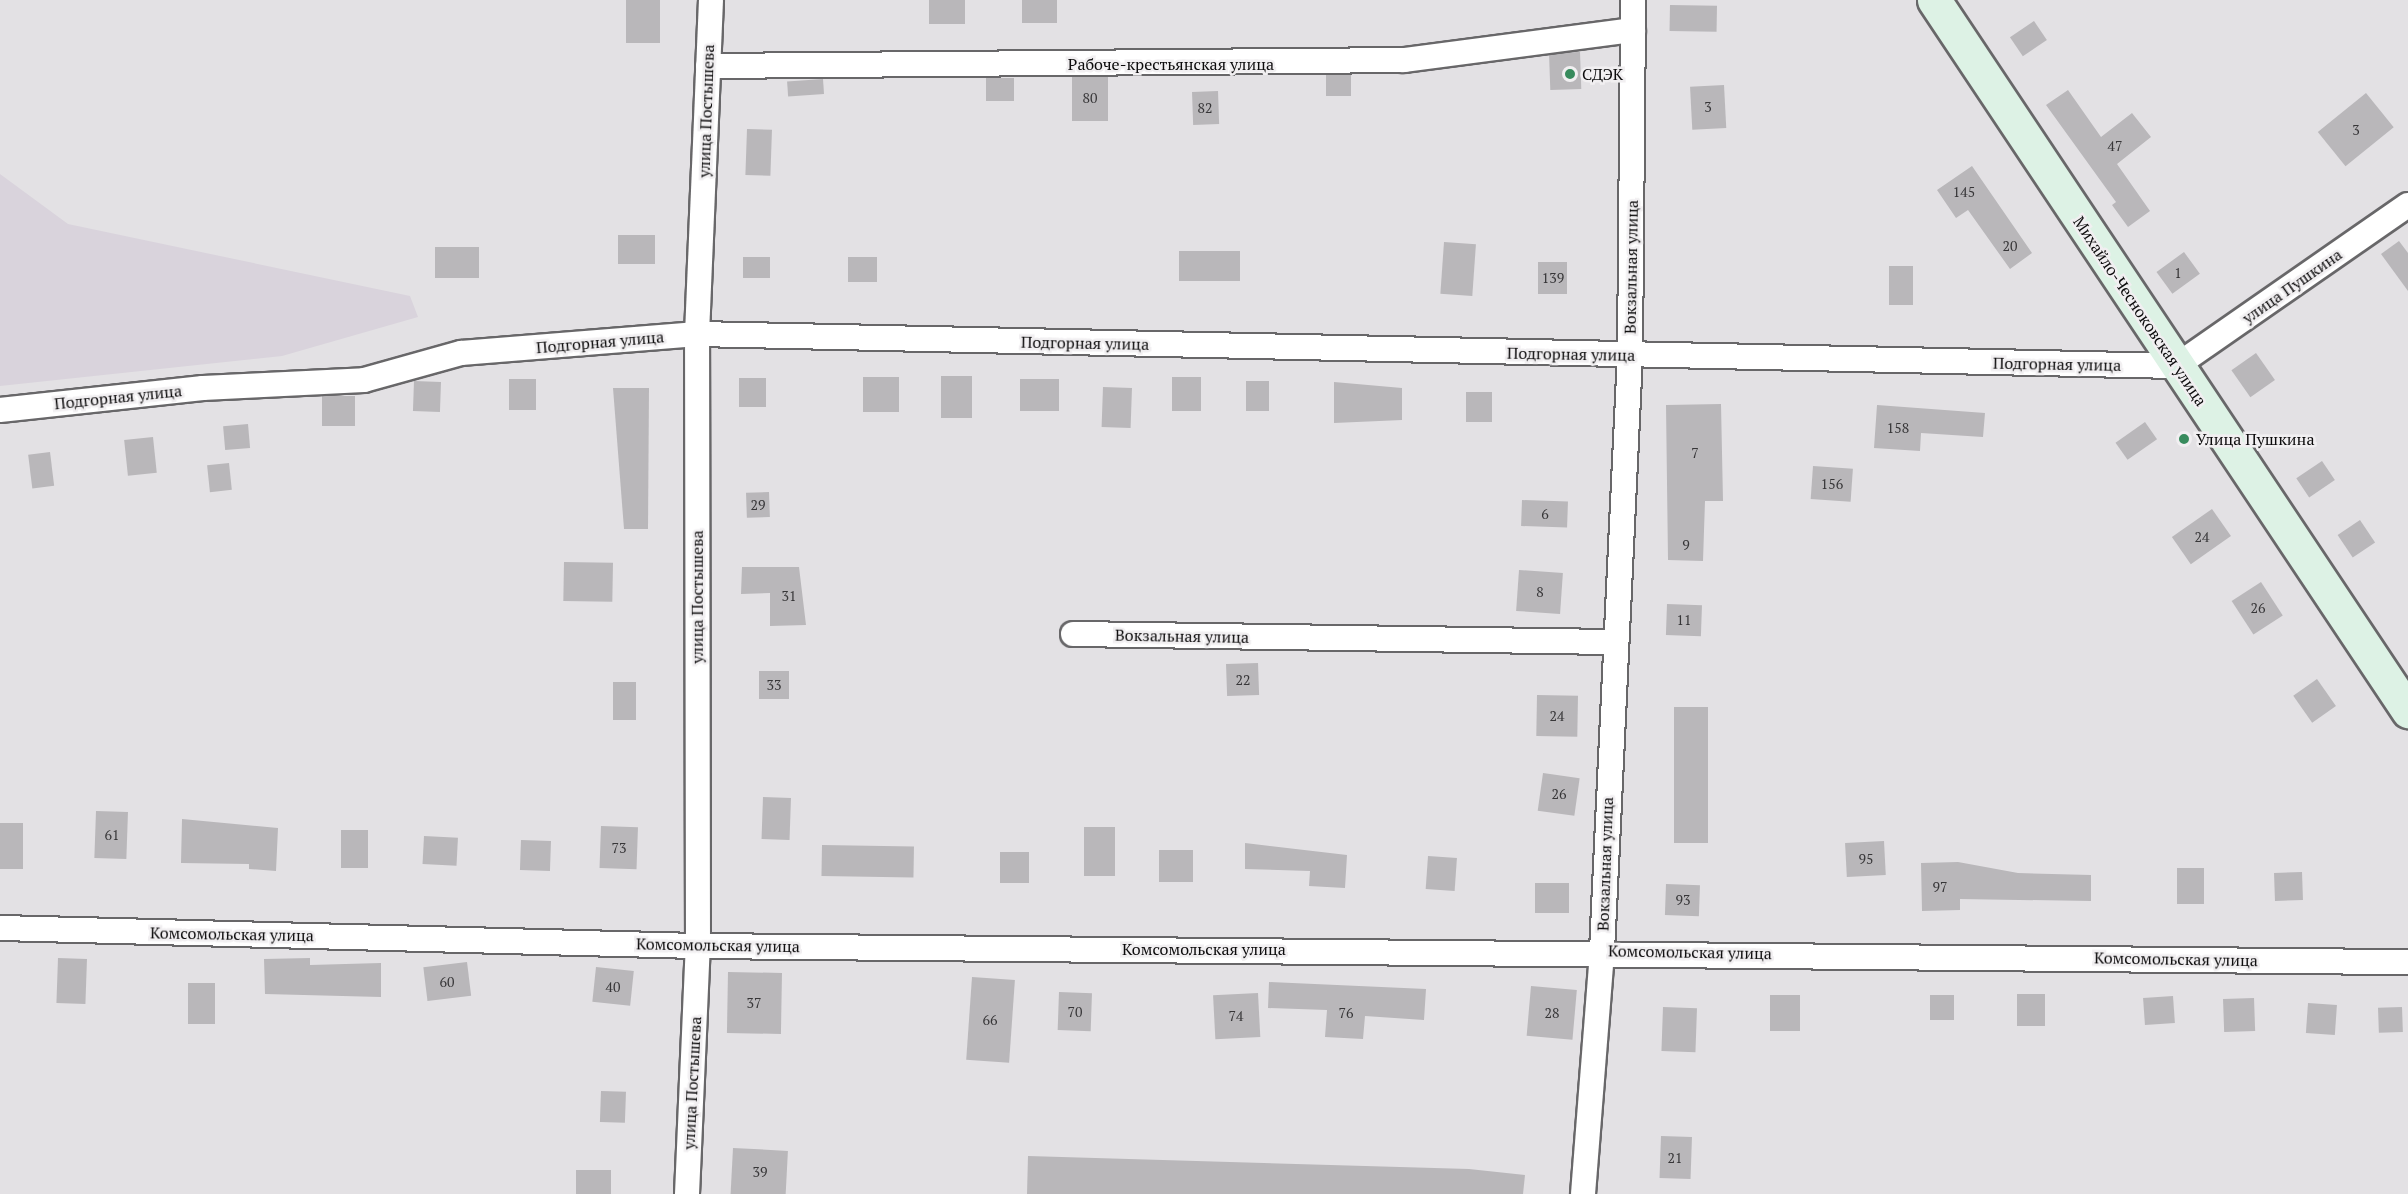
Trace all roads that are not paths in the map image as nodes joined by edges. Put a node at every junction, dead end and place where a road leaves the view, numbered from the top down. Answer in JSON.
{"nodes":[{"id":1,"x":711,"y":0,"type":"edge"},
{"id":2,"x":1633,"y":0,"type":"edge"},
{"id":3,"x":1934,"y":0,"type":"edge"},
{"id":4,"x":1633,"y":30,"type":"junction"},
{"id":5,"x":708,"y":66,"type":"junction"},
{"id":6,"x":2408,"y":205,"type":"edge"},
{"id":7,"x":697,"y":334,"type":"junction"},
{"id":8,"x":1630,"y":355,"type":"junction"},
{"id":9,"x":2176,"y":366,"type":"junction"},
{"id":10,"x":0,"y":410,"type":"edge"},
{"id":11,"x":1073,"y":634,"type":"dead end"},
{"id":12,"x":1614,"y":642,"type":"junction"},
{"id":13,"x":2408,"y":711,"type":"edge"},
{"id":14,"x":0,"y":928,"type":"edge"},
{"id":15,"x":698,"y":946,"type":"junction"},
{"id":16,"x":1602,"y":951,"type":"junction"},
{"id":17,"x":2408,"y":962,"type":"edge"},
{"id":18,"x":687,"y":1194,"type":"edge"},
{"id":19,"x":1583,"y":1194,"type":"edge"}],
"edges":[{"from":1,"to":5,"type":"street","name":"улица Постышева"},
{"from":2,"to":4,"type":"street","name":"Вокзальная улица"},
{"from":3,"to":9,"type":"main road","name":"Михайло-Чесноковская улица"},
{"from":4,"to":5,"type":"street","name":"Рабоче-крестьянская улица"},
{"from":4,"to":8,"type":"street","name":"Вокзальная улица"},
{"from":5,"to":7,"type":"street","name":"улица Постышева"},
{"from":6,"to":9,"type":"street","name":"улица Пушкина"},
{"from":7,"to":8,"type":"street","name":"Подгорная улица"},
{"from":7,"to":10,"type":"street","name":"Подгорная улица"},
{"from":7,"to":15,"type":"street","name":"улица Постышева"},
{"from":8,"to":9,"type":"street","name":"Подгорная улица"},
{"from":8,"to":12,"type":"street","name":"Вокзальная улица"},
{"from":9,"to":13,"type":"main road","name":"Михайло-Чесноковская улица"},
{"from":11,"to":12,"type":"street","name":"Вокзальная улица"},
{"from":12,"to":16,"type":"street","name":"Вокзальная улица"},
{"from":14,"to":15,"type":"street","name":"Комсомольская улица"},
{"from":15,"to":16,"type":"street","name":"Комсомольская улица"},
{"from":15,"to":18,"type":"street","name":"улица Постышева"},
{"from":16,"to":17,"type":"street","name":"Комсомольская улица"},
{"from":16,"to":19,"type":"street","name":"Вокзальная улица"}]}
